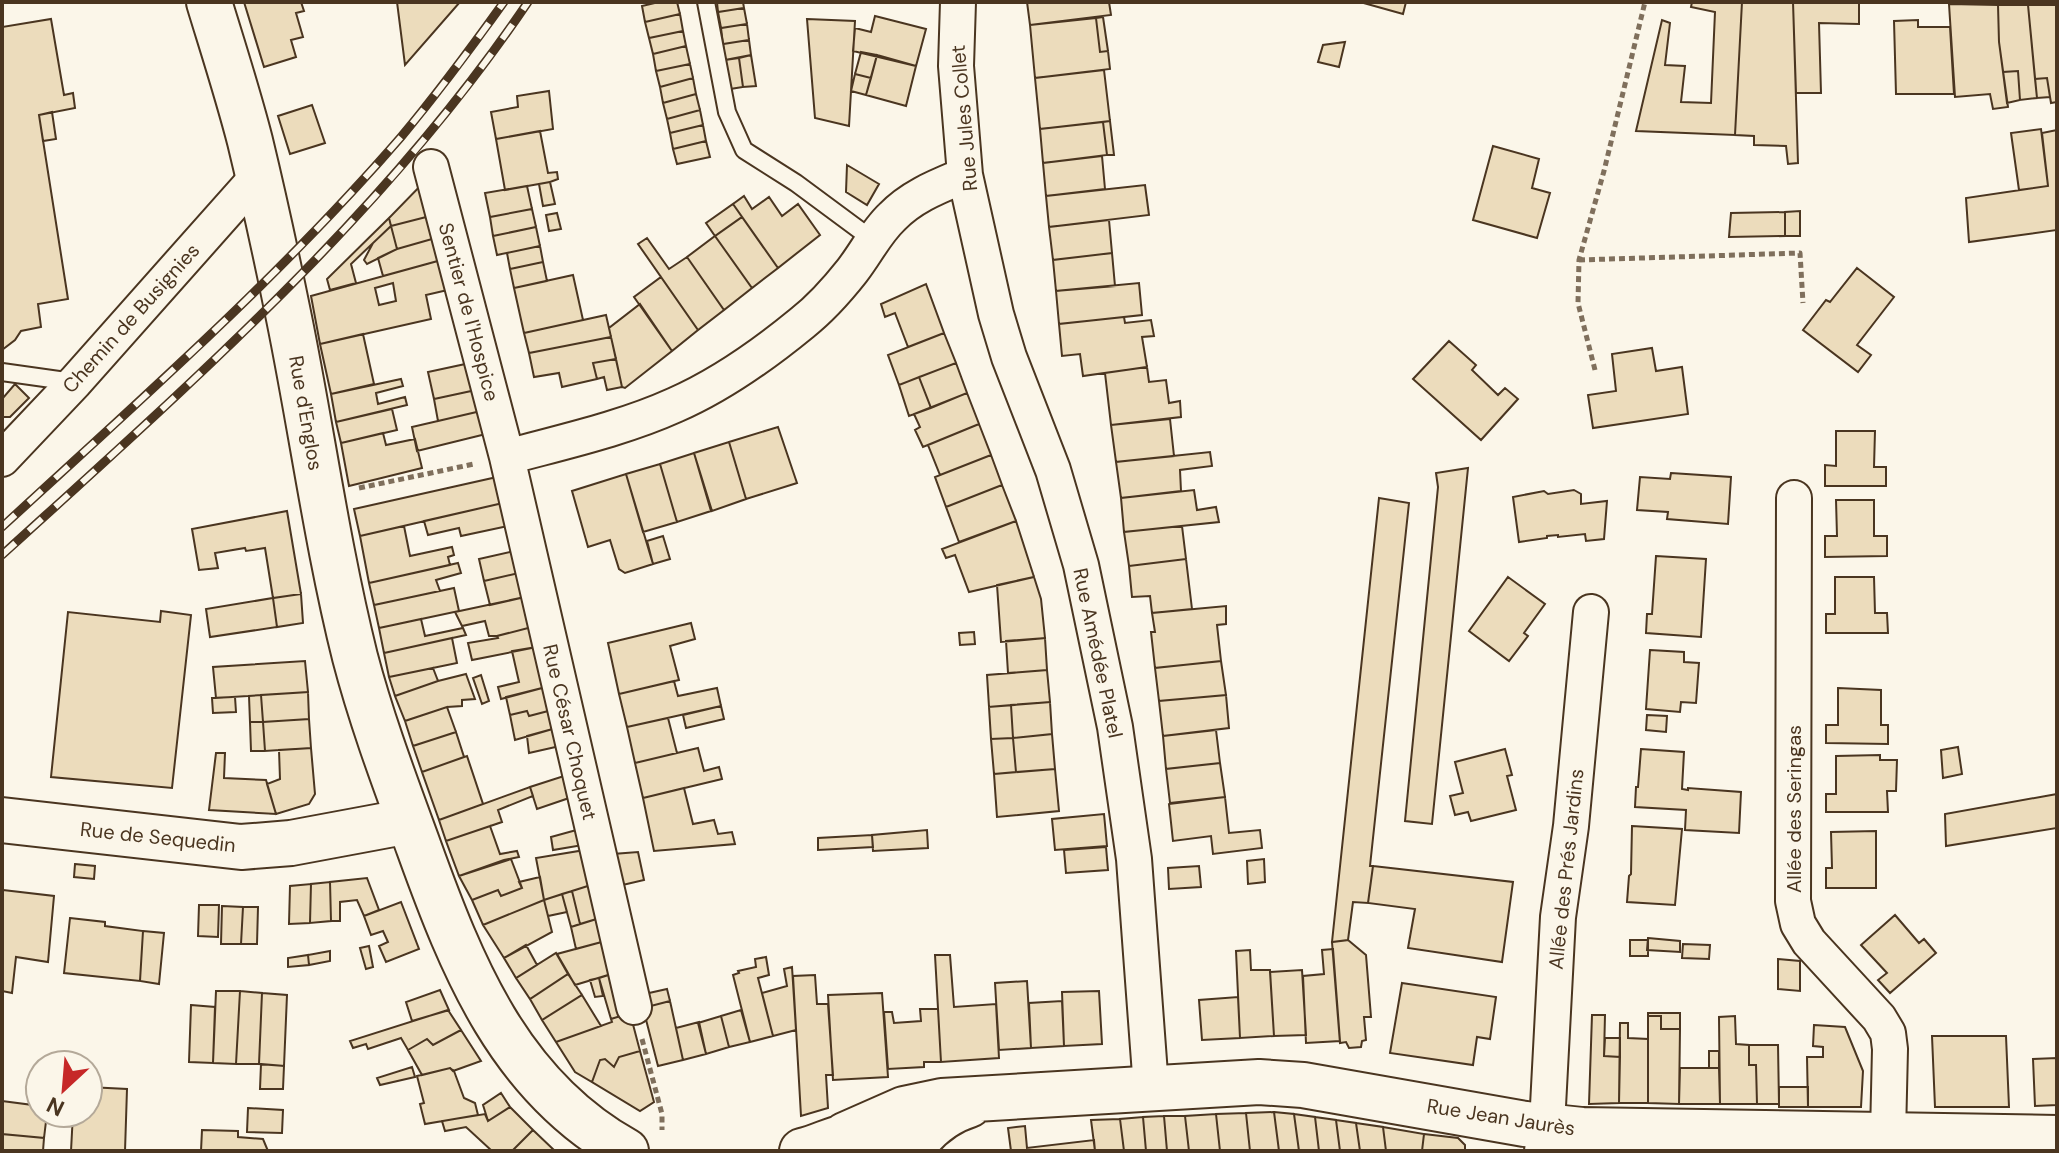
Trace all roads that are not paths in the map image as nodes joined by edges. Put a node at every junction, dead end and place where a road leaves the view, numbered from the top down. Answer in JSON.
{"nodes":[{"id":1,"x":209,"y":2,"type":"edge"},
{"id":2,"x":706,"y":2,"type":"edge"},
{"id":3,"x":958,"y":2,"type":"edge"},
{"id":4,"x":431,"y":167,"type":"dead end"},
{"id":5,"x":965,"y":175,"type":"junction"},
{"id":6,"x":258,"y":176,"type":"junction"},
{"id":7,"x":978,"y":232,"type":"joint"},
{"id":8,"x":873,"y":240,"type":"junction"},
{"id":9,"x":2,"y":372,"type":"edge"},
{"id":10,"x":75,"y":382,"type":"junction"},
{"id":11,"x":17,"y":425,"type":"edge"},
{"id":12,"x":507,"y":457,"type":"junction"},
{"id":13,"x":2,"y":459,"type":"edge"},
{"id":14,"x":1794,"y":498,"type":"dead end"},
{"id":15,"x":1591,"y":612,"type":"dead end"},
{"id":16,"x":2,"y":820,"type":"edge"},
{"id":17,"x":409,"y":821,"type":"junction"},
{"id":18,"x":634,"y":1007,"type":"road end"},
{"id":19,"x":1151,"y":1088,"type":"junction"},
{"id":20,"x":994,"y":1098,"type":"junction"},
{"id":21,"x":1888,"y":1134,"type":"junction"},
{"id":22,"x":2057,"y":1138,"type":"edge"},
{"id":23,"x":1543,"y":1139,"type":"edge"},
{"id":24,"x":644,"y":1143,"type":"edge"},
{"id":25,"x":825,"y":1145,"type":"edge"},
{"id":26,"x":893,"y":1151,"type":"edge"},
{"id":27,"x":910,"y":1151,"type":"edge"}],
"edges":[{"from":1,"to":6,"type":"street","name":"Rue d'Englos"},
{"from":2,"to":8,"type":"lane"},
{"from":3,"to":5,"type":"street","name":"Rue Jules Collet"},
{"from":4,"to":12,"type":"street","name":"Sentier de l'Hospice"},
{"from":5,"to":7,"type":"street","name":"Rue Jules Collet"},
{"from":5,"to":8,"type":"street"},
{"from":6,"to":10,"type":"street","name":"Chemin de Busignies"},
{"from":6,"to":17,"type":"street","name":"Rue d'Englos"},
{"from":7,"to":19,"type":"street","name":"Rue Amédée Platel"},
{"from":8,"to":12,"type":"street"},
{"from":9,"to":10,"type":"lane"},
{"from":10,"to":11,"type":"street","name":"Chemin de Busignies"},
{"from":11,"to":13,"type":"street","name":"Chemin de Busignies"},
{"from":12,"to":18,"type":"street","name":"Rue César Choquet"},
{"from":14,"to":21,"type":"street","name":"Allée des Seringas"},
{"from":15,"to":23,"type":"street","name":"Allée des Prés Jardins"},
{"from":16,"to":17,"type":"street","name":"Rue de Sequedin"},
{"from":17,"to":24,"type":"street","name":"Rue d'Englos"},
{"from":19,"to":20,"type":"street","name":"Rue Jean Jaurès"},
{"from":19,"to":23,"type":"street","name":"Rue Jean Jaurès"},
{"from":20,"to":25,"type":"street","name":"Rue Jean Jaurès"},
{"from":20,"to":27,"type":"street","name":"Rue Jean Jaurès"},
{"from":21,"to":22,"type":"street","name":"Rue Jean Jaurès"},
{"from":21,"to":23,"type":"street","name":"Rue Jean Jaurès"},
{"from":25,"to":26,"type":"street"}]}
